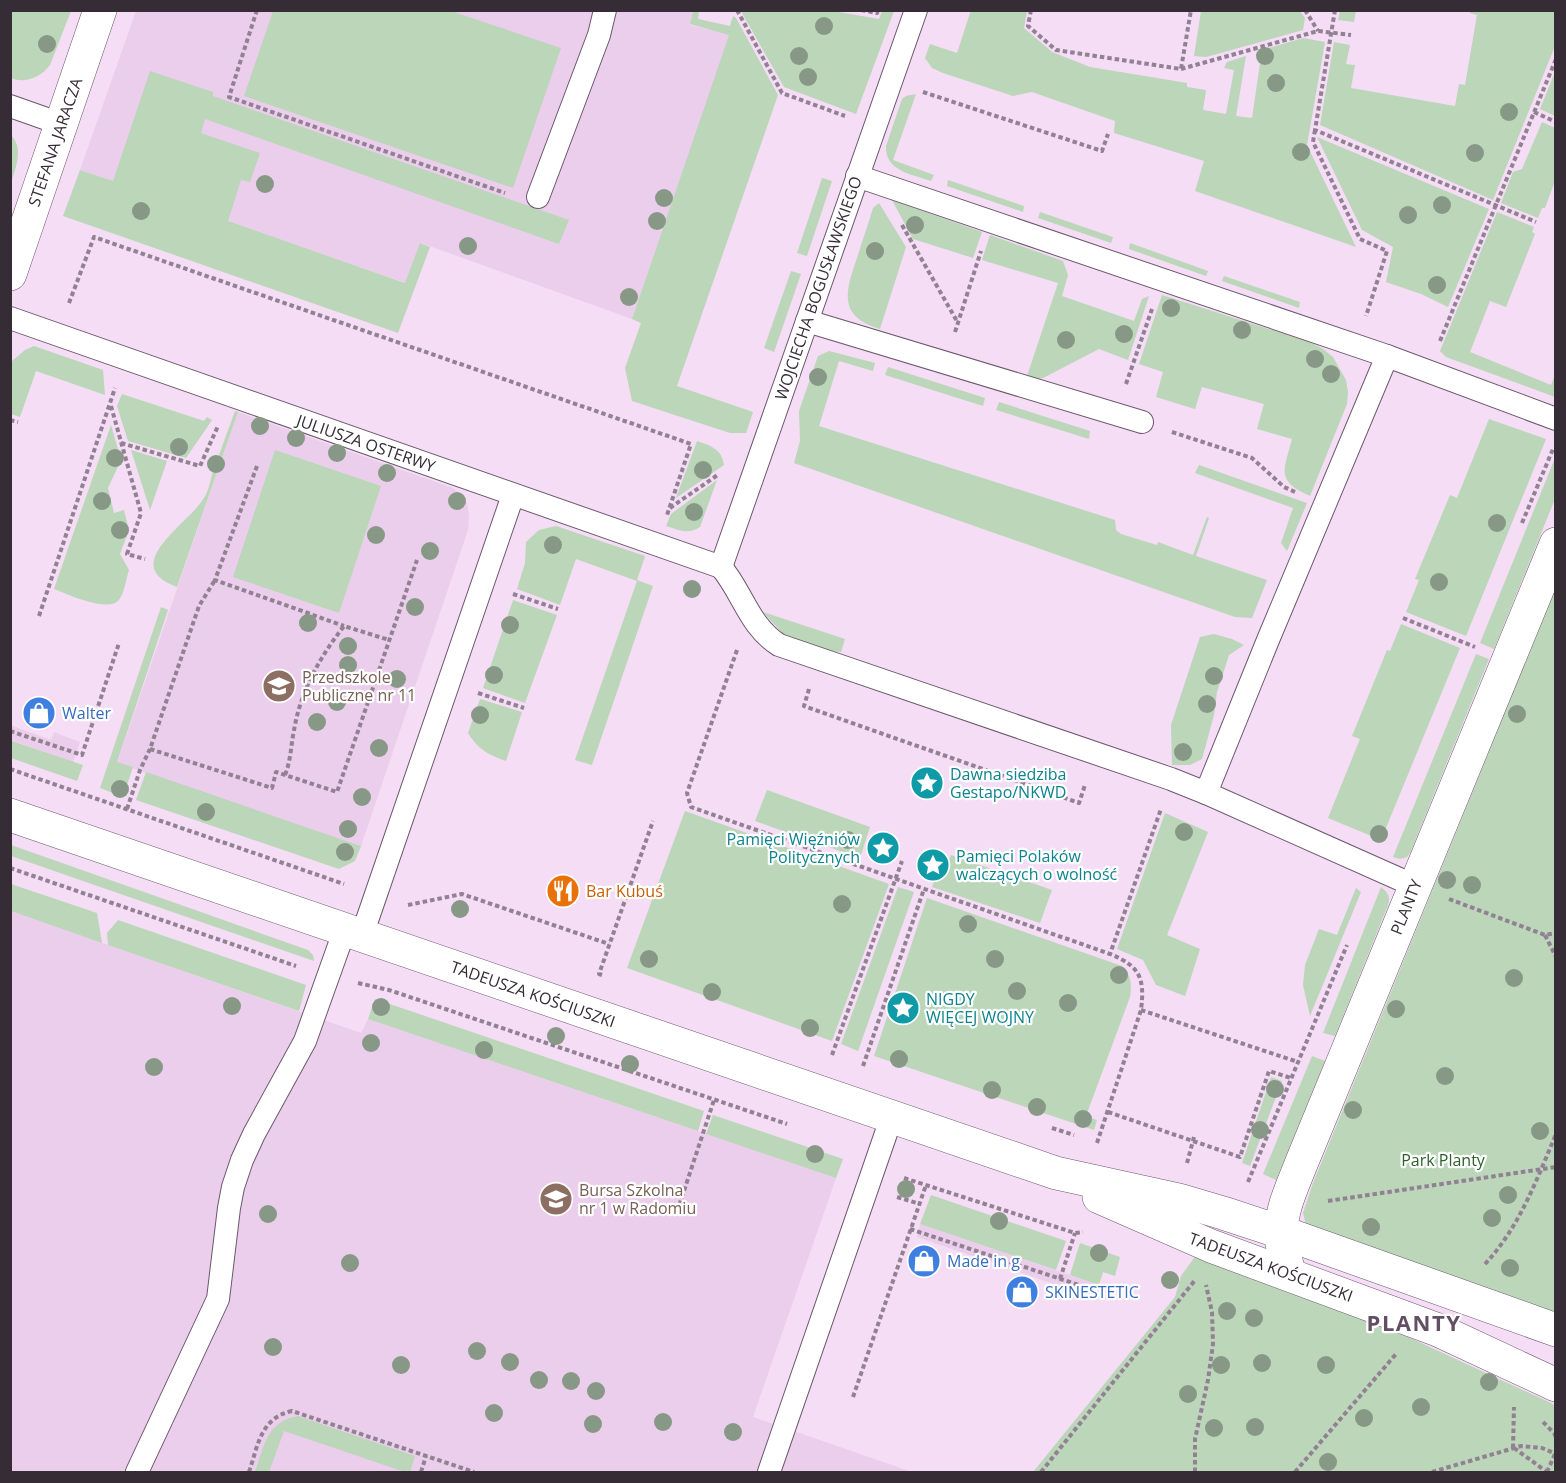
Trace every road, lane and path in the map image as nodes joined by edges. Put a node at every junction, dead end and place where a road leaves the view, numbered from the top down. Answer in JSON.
{"nodes":[{"id":1,"x":100,"y":10,"type":"edge"},
{"id":2,"x":257,"y":10,"type":"edge"},
{"id":3,"x":605,"y":10,"type":"edge"},
{"id":4,"x":737,"y":10,"type":"edge"},
{"id":5,"x":861,"y":10,"type":"edge"},
{"id":6,"x":878,"y":10,"type":"edge"},
{"id":7,"x":916,"y":10,"type":"edge"},
{"id":8,"x":1031,"y":10,"type":"edge"},
{"id":9,"x":1191,"y":10,"type":"edge"},
{"id":10,"x":1305,"y":10,"type":"edge"},
{"id":11,"x":1335,"y":10,"type":"edge"},
{"id":12,"x":1318,"y":31,"type":"junction"},
{"id":13,"x":1332,"y":32,"type":"junction"},
{"id":14,"x":1352,"y":35,"type":"dead end"},
{"id":15,"x":1556,"y":59,"type":"edge"},
{"id":16,"x":1181,"y":69,"type":"junction"},
{"id":17,"x":10,"y":106,"type":"edge"},
{"id":18,"x":1534,"y":112,"type":"junction"},
{"id":19,"x":849,"y":118,"type":"dead end"},
{"id":20,"x":1556,"y":122,"type":"edge"},
{"id":21,"x":61,"y":124,"type":"junction"},
{"id":22,"x":1315,"y":130,"type":"junction"},
{"id":23,"x":868,"y":180,"type":"junction"},
{"id":24,"x":506,"y":194,"type":"dead end"},
{"id":25,"x":538,"y":197,"type":"dead end"},
{"id":26,"x":1496,"y":207,"type":"junction"},
{"id":27,"x":991,"y":221,"type":"junction"},
{"id":28,"x":1536,"y":222,"type":"dead end"},
{"id":29,"x":10,"y":274,"type":"edge"},
{"id":30,"x":1161,"y":280,"type":"junction"},
{"id":31,"x":67,"y":308,"type":"dead end"},
{"id":32,"x":10,"y":318,"type":"edge"},
{"id":33,"x":807,"y":321,"type":"junction"},
{"id":34,"x":958,"y":324,"type":"junction"},
{"id":35,"x":1363,"y":324,"type":"dead end"},
{"id":36,"x":1437,"y":349,"type":"dead end"},
{"id":37,"x":1387,"y":357,"type":"junction"},
{"id":38,"x":945,"y":363,"type":"junction"},
{"id":39,"x":115,"y":381,"type":"dead end"},
{"id":40,"x":111,"y":405,"type":"junction"},
{"id":41,"x":1116,"y":415,"type":"junction"},
{"id":42,"x":1556,"y":419,"type":"edge"},
{"id":43,"x":10,"y":420,"type":"edge"},
{"id":44,"x":18,"y":422,"type":"dead end"},
{"id":45,"x":1142,"y":423,"type":"joint"},
{"id":46,"x":213,"y":436,"type":"dead end"},
{"id":47,"x":121,"y":442,"type":"junction"},
{"id":48,"x":257,"y":466,"type":"dead end"},
{"id":49,"x":724,"y":471,"type":"dead end"},
{"id":50,"x":1297,"y":494,"type":"dead end"},
{"id":51,"x":513,"y":495,"type":"junction"},
{"id":52,"x":670,"y":508,"type":"junction"},
{"id":53,"x":657,"y":544,"type":"junction"},
{"id":54,"x":1556,"y":544,"type":"edge"},
{"id":55,"x":145,"y":560,"type":"dead end"},
{"id":56,"x":417,"y":560,"type":"dead end"},
{"id":57,"x":721,"y":567,"type":"junction"},
{"id":58,"x":215,"y":580,"type":"junction"},
{"id":59,"x":507,"y":604,"type":"dead end"},
{"id":60,"x":558,"y":609,"type":"dead end"},
{"id":61,"x":39,"y":616,"type":"dead end"},
{"id":62,"x":1403,"y":618,"type":"dead end"},
{"id":63,"x":344,"y":626,"type":"junction"},
{"id":64,"x":389,"y":640,"type":"junction"},
{"id":65,"x":740,"y":641,"type":"dead end"},
{"id":66,"x":119,"y":643,"type":"dead end"},
{"id":67,"x":1508,"y":660,"type":"junction"},
{"id":68,"x":475,"y":701,"type":"dead end"},
{"id":69,"x":524,"y":708,"type":"dead end"},
{"id":70,"x":10,"y":732,"type":"edge"},
{"id":71,"x":150,"y":749,"type":"junction"},
{"id":72,"x":10,"y":769,"type":"edge"},
{"id":73,"x":285,"y":775,"type":"junction"},
{"id":74,"x":1171,"y":779,"type":"junction"},
{"id":75,"x":1206,"y":793,"type":"junction"},
{"id":76,"x":87,"y":794,"type":"dead end"},
{"id":77,"x":127,"y":809,"type":"dead end"},
{"id":78,"x":10,"y":815,"type":"edge"},
{"id":79,"x":653,"y":821,"type":"dead end"},
{"id":80,"x":902,"y":861,"type":"dead end"},
{"id":81,"x":10,"y":868,"type":"edge"},
{"id":82,"x":896,"y":879,"type":"junction"},
{"id":83,"x":1415,"y":886,"type":"junction"},
{"id":84,"x":924,"y":889,"type":"junction"},
{"id":85,"x":353,"y":932,"type":"junction"},
{"id":86,"x":1556,"y":933,"type":"edge"},
{"id":87,"x":1545,"y":935,"type":"junction"},
{"id":88,"x":609,"y":944,"type":"dead end"},
{"id":89,"x":1110,"y":954,"type":"junction"},
{"id":90,"x":1556,"y":957,"type":"edge"},
{"id":91,"x":328,"y":977,"type":"junction"},
{"id":92,"x":1141,"y":1010,"type":"junction"},
{"id":93,"x":832,"y":1055,"type":"dead end"},
{"id":94,"x":1298,"y":1062,"type":"dead end"},
{"id":95,"x":863,"y":1066,"type":"dead end"},
{"id":96,"x":1291,"y":1078,"type":"dead end"},
{"id":97,"x":714,"y":1100,"type":"junction"},
{"id":98,"x":1108,"y":1112,"type":"junction"},
{"id":99,"x":892,"y":1116,"type":"junction"},
{"id":100,"x":789,"y":1125,"type":"dead end"},
{"id":101,"x":1556,"y":1134,"type":"edge"},
{"id":102,"x":1194,"y":1139,"type":"junction"},
{"id":103,"x":1097,"y":1143,"type":"dead end"},
{"id":104,"x":1191,"y":1153,"type":"dead end"},
{"id":105,"x":1556,"y":1167,"type":"edge"},
{"id":106,"x":874,"y":1169,"type":"junction"},
{"id":107,"x":1541,"y":1169,"type":"junction"},
{"id":108,"x":1056,"y":1173,"type":"junction"},
{"id":109,"x":926,"y":1185,"type":"junction"},
{"id":110,"x":1325,"y":1201,"type":"dead end"},
{"id":111,"x":677,"y":1212,"type":"dead end"},
{"id":112,"x":910,"y":1229,"type":"junction"},
{"id":113,"x":1093,"y":1232,"type":"dead end"},
{"id":114,"x":1281,"y":1232,"type":"junction"},
{"id":115,"x":1075,"y":1233,"type":"junction"},
{"id":116,"x":1478,"y":1269,"type":"dead end"},
{"id":117,"x":1290,"y":1275,"type":"junction"},
{"id":118,"x":1196,"y":1278,"type":"dead end"},
{"id":119,"x":1060,"y":1279,"type":"junction"},
{"id":120,"x":1205,"y":1280,"type":"dead end"},
{"id":121,"x":1097,"y":1291,"type":"dead end"},
{"id":122,"x":1556,"y":1330,"type":"edge"},
{"id":123,"x":1400,"y":1350,"type":"dead end"},
{"id":124,"x":1556,"y":1385,"type":"edge"},
{"id":125,"x":853,"y":1397,"type":"dead end"},
{"id":126,"x":1514,"y":1407,"type":"dead end"},
{"id":127,"x":1513,"y":1448,"type":"junction"},
{"id":128,"x":1555,"y":1454,"type":"edge"},
{"id":129,"x":426,"y":1456,"type":"junction"},
{"id":130,"x":466,"y":1471,"type":"edge"},
{"id":131,"x":422,"y":1472,"type":"edge"},
{"id":132,"x":1547,"y":1472,"type":"edge"},
{"id":133,"x":137,"y":1473,"type":"edge"},
{"id":134,"x":249,"y":1473,"type":"edge"},
{"id":135,"x":474,"y":1473,"type":"edge"},
{"id":136,"x":769,"y":1473,"type":"edge"},
{"id":137,"x":1041,"y":1473,"type":"edge"},
{"id":138,"x":1195,"y":1473,"type":"edge"},
{"id":139,"x":1295,"y":1473,"type":"edge"},
{"id":140,"x":1432,"y":1473,"type":"edge"}],
"edges":[{"from":1,"to":21,"type":"street","name":"STEFANA JARACZA"},
{"from":2,"to":24,"type":"path"},
{"from":3,"to":25,"type":"lane"},
{"from":4,"to":19,"type":"path"},
{"from":5,"to":6,"type":"path"},
{"from":7,"to":23,"type":"lane","name":"WOJCIECHA BOGUSŁAWSKIEGO"},
{"from":8,"to":16,"type":"path"},
{"from":9,"to":16,"type":"path"},
{"from":10,"to":12,"type":"path"},
{"from":11,"to":13,"type":"path"},
{"from":12,"to":13,"type":"path"},
{"from":12,"to":16,"type":"path"},
{"from":13,"to":14,"type":"path"},
{"from":13,"to":22,"type":"path"},
{"from":15,"to":18,"type":"path"},
{"from":17,"to":21,"type":"lane"},
{"from":18,"to":20,"type":"path"},
{"from":18,"to":26,"type":"path"},
{"from":21,"to":29,"type":"street","name":"STEFANA JARACZA"},
{"from":22,"to":26,"type":"path"},
{"from":22,"to":35,"type":"path"},
{"from":23,"to":27,"type":"lane"},
{"from":23,"to":33,"type":"lane","name":"WOJCIECHA BOGUSŁAWSKIEGO"},
{"from":23,"to":34,"type":"path"},
{"from":26,"to":28,"type":"path"},
{"from":26,"to":36,"type":"path"},
{"from":27,"to":30,"type":"lane"},
{"from":27,"to":34,"type":"path"},
{"from":30,"to":37,"type":"lane"},
{"from":30,"to":41,"type":"path"},
{"from":31,"to":52,"type":"path"},
{"from":32,"to":51,"type":"lane","name":"JULIUSZA OSTERWY"},
{"from":33,"to":38,"type":"lane"},
{"from":33,"to":57,"type":"lane","name":"WOJCIECHA BOGUSŁAWSKIEGO"},
{"from":34,"to":38,"type":"path"},
{"from":37,"to":42,"type":"lane"},
{"from":37,"to":75,"type":"lane"},
{"from":38,"to":41,"type":"lane"},
{"from":39,"to":40,"type":"path"},
{"from":40,"to":47,"type":"path"},
{"from":40,"to":61,"type":"path"},
{"from":41,"to":45,"type":"lane"},
{"from":43,"to":44,"type":"path"},
{"from":45,"to":50,"type":"path"},
{"from":46,"to":47,"type":"path"},
{"from":47,"to":55,"type":"path"},
{"from":48,"to":58,"type":"path"},
{"from":49,"to":52,"type":"path"},
{"from":51,"to":53,"type":"lane","name":"JULIUSZA OSTERWY"},
{"from":51,"to":85,"type":"lane"},
{"from":52,"to":53,"type":"path"},
{"from":53,"to":57,"type":"lane","name":"JULIUSZA OSTERWY"},
{"from":54,"to":67,"type":"street","name":"PLANTY"},
{"from":56,"to":64,"type":"path"},
{"from":57,"to":74,"type":"lane"},
{"from":58,"to":63,"type":"path"},
{"from":58,"to":71,"type":"path"},
{"from":59,"to":60,"type":"path"},
{"from":62,"to":67,"type":"path"},
{"from":63,"to":64,"type":"path"},
{"from":63,"to":73,"type":"path"},
{"from":64,"to":73,"type":"path"},
{"from":65,"to":82,"type":"path"},
{"from":66,"to":70,"type":"path"},
{"from":67,"to":83,"type":"street","name":"PLANTY"},
{"from":68,"to":69,"type":"path"},
{"from":71,"to":73,"type":"path"},
{"from":71,"to":77,"type":"path"},
{"from":72,"to":76,"type":"path"},
{"from":74,"to":75,"type":"lane"},
{"from":74,"to":89,"type":"path"},
{"from":75,"to":83,"type":"lane"},
{"from":78,"to":85,"type":"street","name":"TADEUSZA KOŚCIUSZKI"},
{"from":79,"to":88,"type":"path"},
{"from":80,"to":82,"type":"path"},
{"from":81,"to":91,"type":"path"},
{"from":82,"to":84,"type":"path"},
{"from":82,"to":93,"type":"path"},
{"from":83,"to":87,"type":"path"},
{"from":83,"to":114,"type":"street","name":"PLANTY"},
{"from":84,"to":89,"type":"path"},
{"from":84,"to":95,"type":"path"},
{"from":85,"to":91,"type":"lane"},
{"from":85,"to":99,"type":"street","name":"TADEUSZA KOŚCIUSZKI"},
{"from":86,"to":87,"type":"path"},
{"from":87,"to":90,"type":"path"},
{"from":89,"to":92,"type":"path"},
{"from":91,"to":97,"type":"path"},
{"from":91,"to":133,"type":"lane"},
{"from":92,"to":94,"type":"path"},
{"from":92,"to":98,"type":"path"},
{"from":96,"to":102,"type":"path"},
{"from":97,"to":100,"type":"path"},
{"from":97,"to":111,"type":"path"},
{"from":98,"to":102,"type":"path"},
{"from":98,"to":103,"type":"path"},
{"from":99,"to":106,"type":"lane"},
{"from":99,"to":108,"type":"street","name":"TADEUSZA KOŚCIUSZKI"},
{"from":101,"to":107,"type":"path"},
{"from":102,"to":104,"type":"path"},
{"from":105,"to":107,"type":"path"},
{"from":106,"to":109,"type":"path"},
{"from":106,"to":136,"type":"lane"},
{"from":107,"to":110,"type":"path"},
{"from":107,"to":116,"type":"path"},
{"from":108,"to":114,"type":"street","name":"TADEUSZA KOŚCIUSZKI"},
{"from":108,"to":117,"type":"street","name":"TADEUSZA KOŚCIUSZKI"},
{"from":109,"to":112,"type":"path"},
{"from":109,"to":115,"type":"path"},
{"from":112,"to":119,"type":"path"},
{"from":112,"to":125,"type":"path"},
{"from":113,"to":115,"type":"path"},
{"from":114,"to":117,"type":"street","name":"PLANTY"},
{"from":114,"to":122,"type":"street","name":"TADEUSZA KOŚCIUSZKI"},
{"from":115,"to":119,"type":"path"},
{"from":117,"to":124,"type":"street","name":"TADEUSZA KOŚCIUSZKI"},
{"from":118,"to":137,"type":"path"},
{"from":119,"to":121,"type":"path"},
{"from":120,"to":138,"type":"path"},
{"from":123,"to":139,"type":"path"},
{"from":126,"to":127,"type":"path"},
{"from":127,"to":128,"type":"path"},
{"from":127,"to":132,"type":"path"},
{"from":127,"to":140,"type":"path"},
{"from":128,"to":132,"type":"path"},
{"from":129,"to":130,"type":"path"},
{"from":129,"to":131,"type":"path"},
{"from":129,"to":134,"type":"path"},
{"from":130,"to":135,"type":"path"}]}
